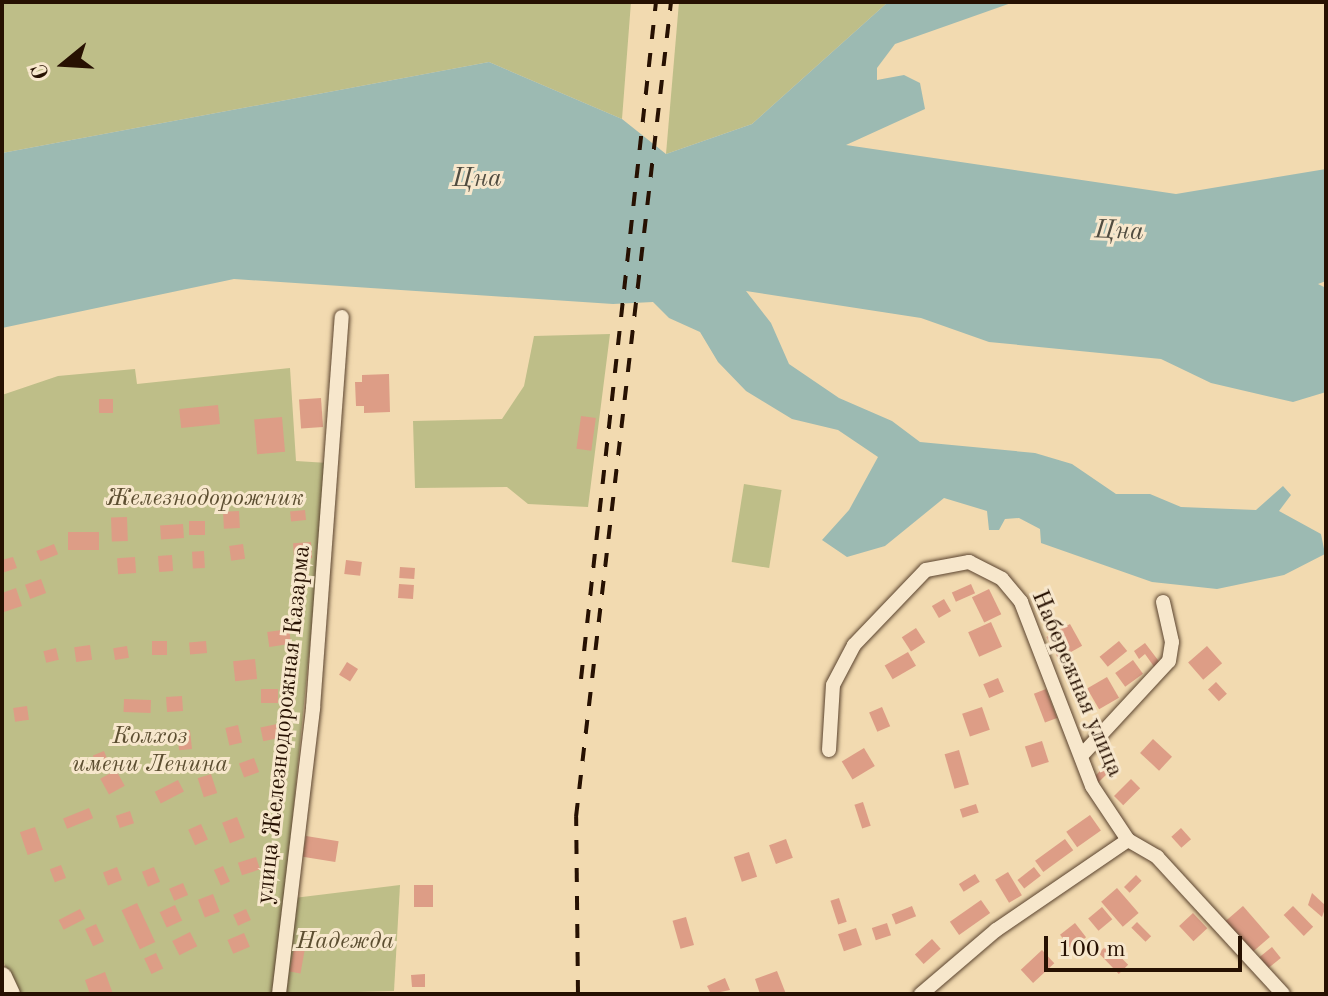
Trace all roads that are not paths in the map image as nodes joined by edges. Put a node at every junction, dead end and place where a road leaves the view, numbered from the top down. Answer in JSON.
{"nodes":[{"id":1,"x":342,"y":317,"type":"dead end"},
{"id":2,"x":1163,"y":602,"type":"dead end"},
{"id":3,"x":829,"y":750,"type":"dead end"},
{"id":4,"x":1081,"y":756,"type":"junction"},
{"id":5,"x":1128,"y":840,"type":"junction"},
{"id":6,"x":2,"y":977,"type":"edge"},
{"id":7,"x":10,"y":994,"type":"edge"},
{"id":8,"x":279,"y":994,"type":"edge"},
{"id":9,"x":921,"y":994,"type":"edge"},
{"id":10,"x":1283,"y":994,"type":"edge"}],
"edges":[{"from":1,"to":8,"type":"street","name":"улица Железнодорожная Казарма"},
{"from":2,"to":4,"type":"street"},
{"from":3,"to":4,"type":"street","name":"Набережная улица"},
{"from":4,"to":5,"type":"street","name":"Набережная улица"},
{"from":5,"to":9,"type":"street"},
{"from":5,"to":10,"type":"street"},
{"from":6,"to":7,"type":"street"}]}
